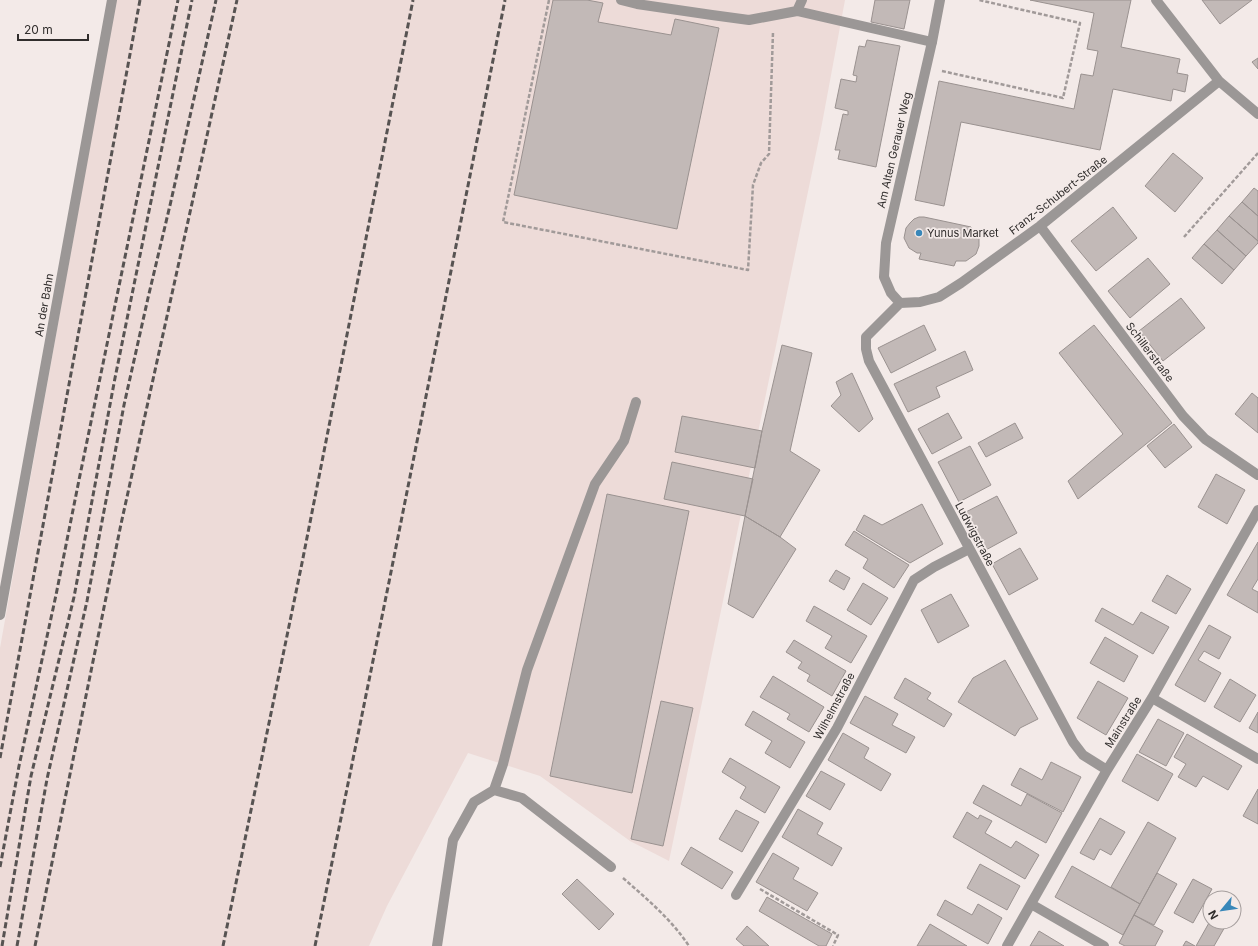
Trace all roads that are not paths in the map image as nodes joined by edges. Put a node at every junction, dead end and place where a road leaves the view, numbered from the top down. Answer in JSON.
{"nodes":[{"id":1,"x":112,"y":0,"type":"edge"},
{"id":2,"x":621,"y":0,"type":"edge"},
{"id":3,"x":802,"y":0,"type":"edge"},
{"id":4,"x":940,"y":0,"type":"edge"},
{"id":5,"x":1156,"y":0,"type":"edge"},
{"id":6,"x":797,"y":11,"type":"junction"},
{"id":7,"x":932,"y":42,"type":"junction"},
{"id":8,"x":1219,"y":81,"type":"junction"},
{"id":9,"x":1258,"y":114,"type":"edge"},
{"id":10,"x":1040,"y":226,"type":"junction"},
{"id":11,"x":900,"y":303,"type":"junction"},
{"id":12,"x":636,"y":402,"type":"dead end"},
{"id":13,"x":1258,"y":475,"type":"edge"},
{"id":14,"x":1258,"y":510,"type":"edge"},
{"id":15,"x":969,"y":549,"type":"junction"},
{"id":16,"x":0,"y":615,"type":"edge"},
{"id":17,"x":1152,"y":698,"type":"junction"},
{"id":18,"x":1258,"y":759,"type":"edge"},
{"id":19,"x":1107,"y":770,"type":"junction"},
{"id":20,"x":494,"y":790,"type":"junction"},
{"id":21,"x":611,"y":867,"type":"road end"},
{"id":22,"x":736,"y":896,"type":"dead end"},
{"id":23,"x":1031,"y":904,"type":"junction"},
{"id":24,"x":437,"y":946,"type":"edge"},
{"id":25,"x":1007,"y":946,"type":"edge"},
{"id":26,"x":1104,"y":946,"type":"edge"}],
"edges":[{"from":1,"to":16,"type":"street","name":"An der Bahn"},
{"from":2,"to":6,"type":"street"},
{"from":3,"to":6,"type":"street"},
{"from":4,"to":7,"type":"street","name":"Am Alten Gerauer Weg"},
{"from":5,"to":8,"type":"street"},
{"from":6,"to":7,"type":"street"},
{"from":7,"to":11,"type":"street","name":"Am Alten Gerauer Weg"},
{"from":8,"to":9,"type":"street"},
{"from":8,"to":10,"type":"street","name":"Franz-Schubert-Straße"},
{"from":10,"to":11,"type":"street","name":"Franz-Schubert-Straße"},
{"from":10,"to":13,"type":"street","name":"Schillerstraße"},
{"from":11,"to":15,"type":"street","name":"Ludwigstraße"},
{"from":12,"to":20,"type":"street"},
{"from":14,"to":17,"type":"street","name":"Mainstraße"},
{"from":15,"to":19,"type":"street","name":"Ludwigstraße"},
{"from":15,"to":22,"type":"street","name":"Wilhelmstraße"},
{"from":17,"to":18,"type":"street"},
{"from":17,"to":19,"type":"street","name":"Mainstraße"},
{"from":19,"to":23,"type":"street","name":"Mainstraße"},
{"from":20,"to":21,"type":"street"},
{"from":20,"to":24,"type":"street"},
{"from":23,"to":25,"type":"street","name":"Mainstraße"},
{"from":23,"to":26,"type":"street"}]}
